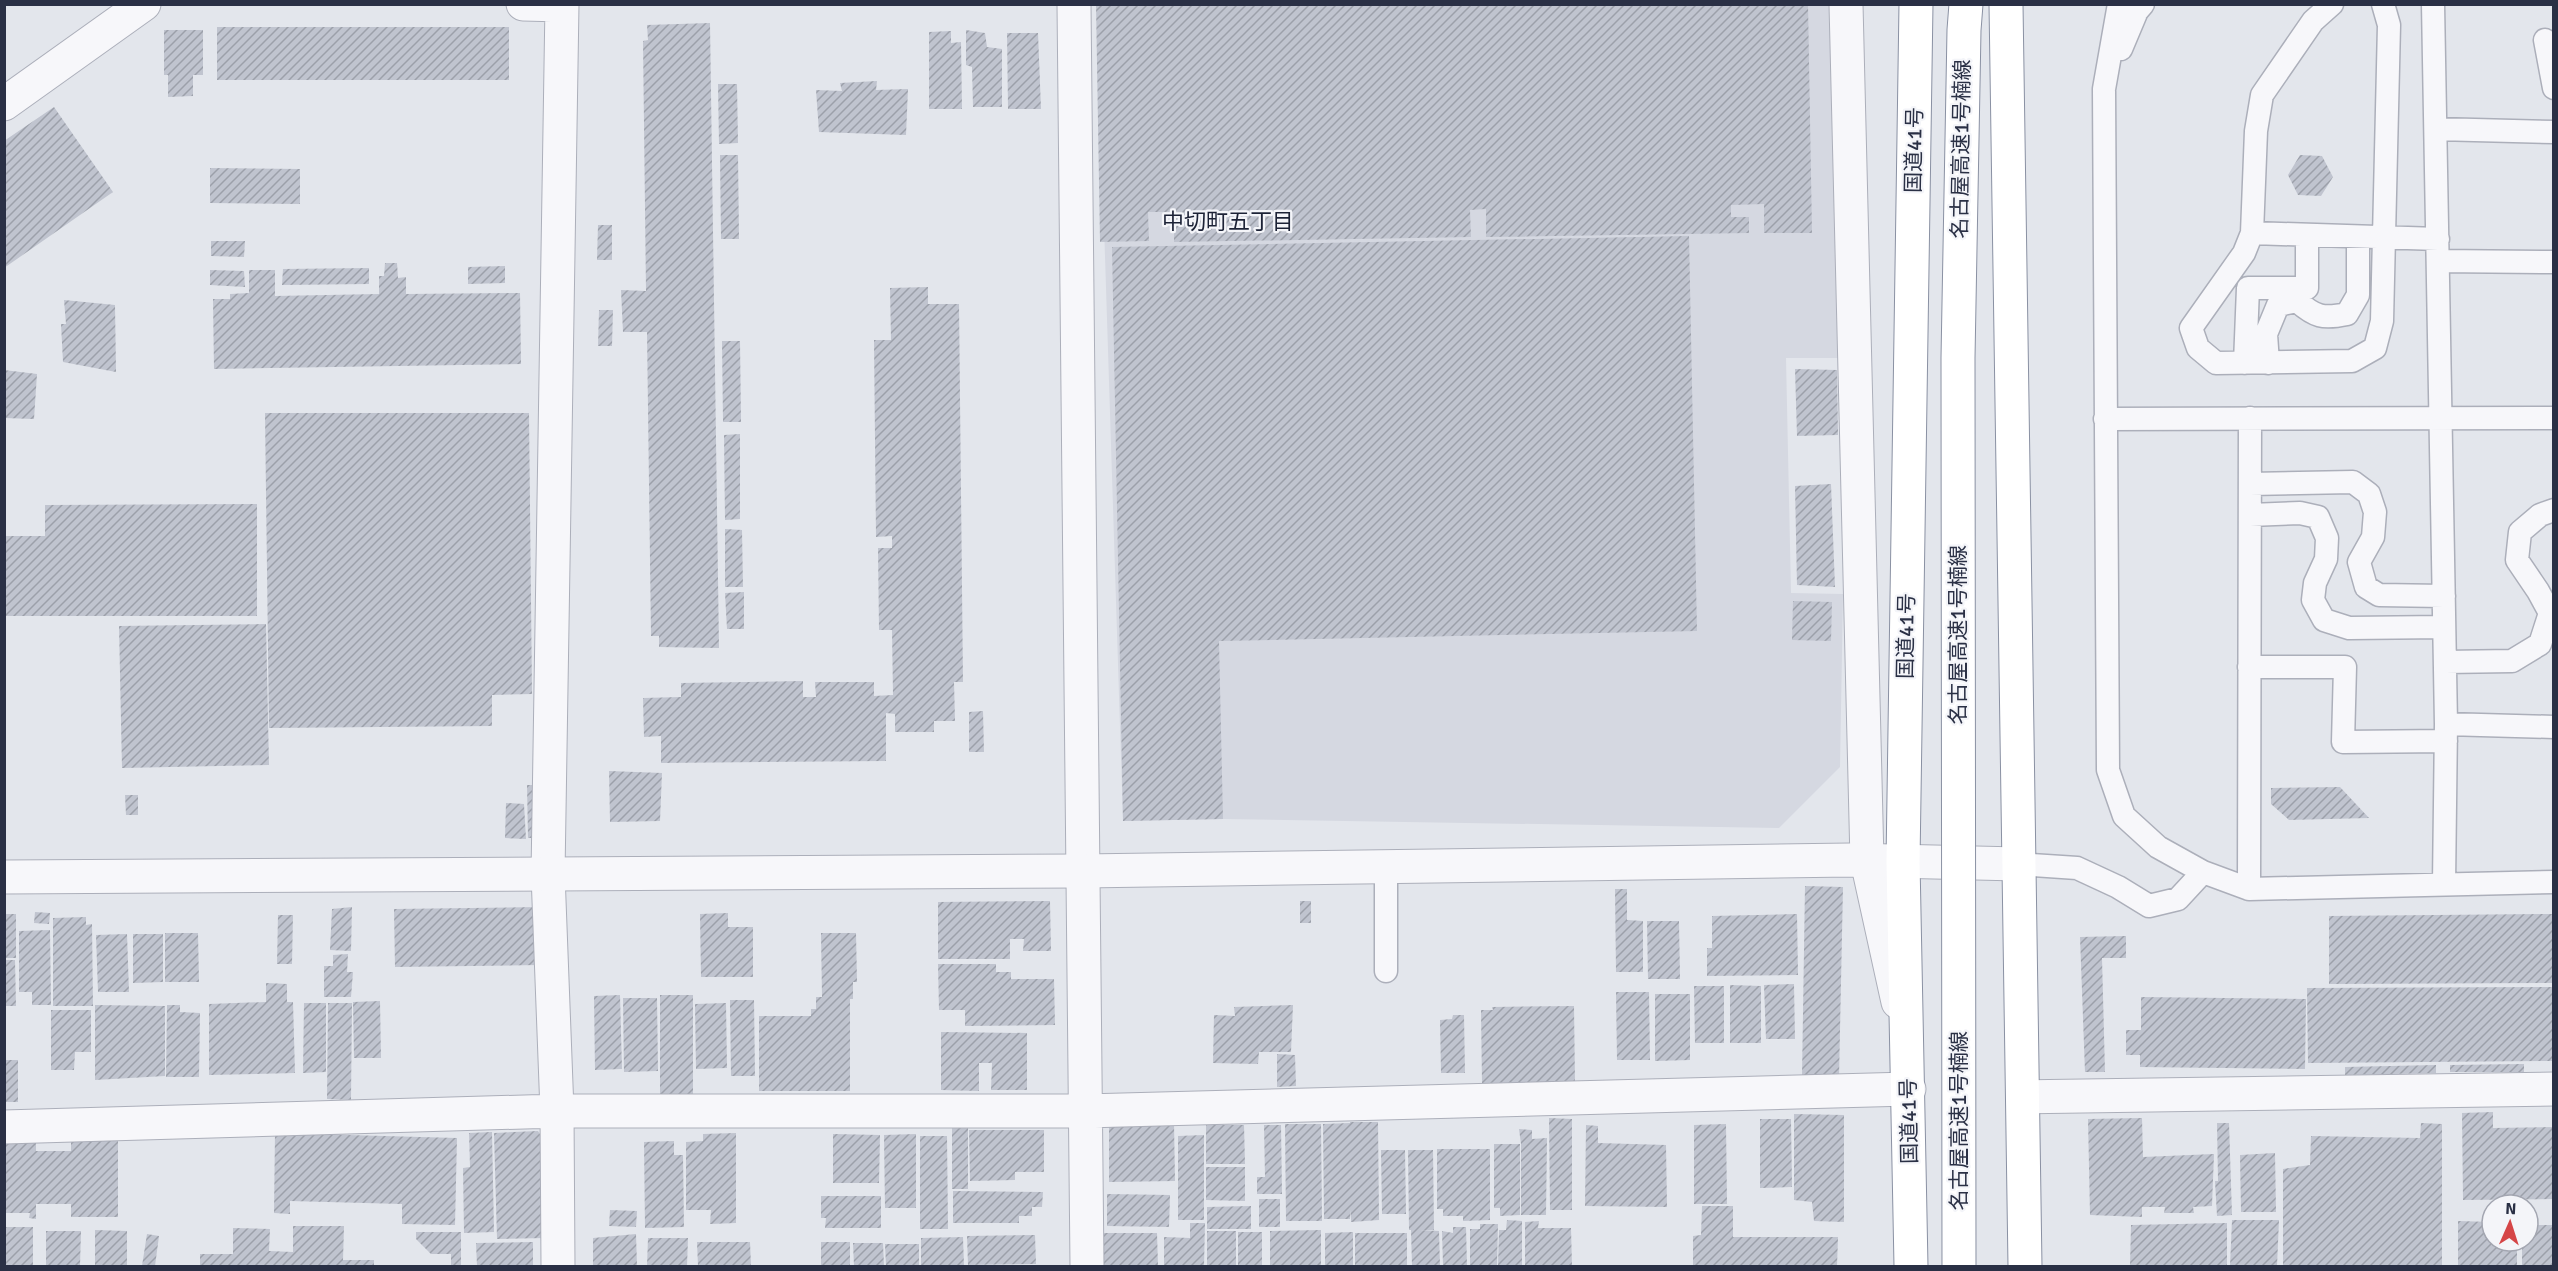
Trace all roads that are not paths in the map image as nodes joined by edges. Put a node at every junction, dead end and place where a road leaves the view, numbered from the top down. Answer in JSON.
{"nodes":[{"id":1,"x":144,"y":4,"type":"edge"},
{"id":2,"x":523,"y":4,"type":"edge"},
{"id":3,"x":1074,"y":4,"type":"edge"},
{"id":4,"x":1846,"y":4,"type":"edge"},
{"id":5,"x":1916,"y":4,"type":"edge"},
{"id":6,"x":1943,"y":4,"type":"edge"},
{"id":7,"x":1966,"y":4,"type":"edge"},
{"id":8,"x":2006,"y":4,"type":"edge"},
{"id":9,"x":2119,"y":4,"type":"edge"},
{"id":10,"x":2143,"y":4,"type":"edge"},
{"id":11,"x":2332,"y":4,"type":"edge"},
{"id":12,"x":2383,"y":4,"type":"edge"},
{"id":13,"x":2433,"y":4,"type":"edge"},
{"id":14,"x":562,"y":5,"type":"edge"},
{"id":15,"x":2545,"y":40,"type":"dead end"},
{"id":16,"x":2553,"y":88,"type":"edge"},
{"id":17,"x":2104,"y":89,"type":"junction"},
{"id":18,"x":4,"y":104,"type":"edge"},
{"id":19,"x":2436,"y":129,"type":"junction"},
{"id":20,"x":2553,"y":132,"type":"edge"},
{"id":21,"x":2252,"y":233,"type":"junction"},
{"id":22,"x":2307,"y":235,"type":"junction"},
{"id":23,"x":2358,"y":237,"type":"junction"},
{"id":24,"x":2383,"y":237,"type":"junction"},
{"id":25,"x":2438,"y":250,"type":"junction"},
{"id":26,"x":2553,"y":262,"type":"edge"},
{"id":27,"x":2245,"y":363,"type":"junction"},
{"id":28,"x":2268,"y":363,"type":"junction"},
{"id":29,"x":2250,"y":418,"type":"junction"},
{"id":30,"x":2553,"y":418,"type":"edge"},
{"id":31,"x":2105,"y":419,"type":"junction"},
{"id":32,"x":2441,"y":419,"type":"junction"},
{"id":33,"x":2250,"y":484,"type":"junction"},
{"id":34,"x":2553,"y":510,"type":"edge"},
{"id":35,"x":2250,"y":515,"type":"junction"},
{"id":36,"x":2444,"y":596,"type":"junction"},
{"id":37,"x":2444,"y":627,"type":"junction"},
{"id":38,"x":2445,"y":662,"type":"junction"},
{"id":39,"x":2249,"y":668,"type":"junction"},
{"id":40,"x":2553,"y":727,"type":"edge"},
{"id":41,"x":2446,"y":732,"type":"junction"},
{"id":42,"x":1867,"y":861,"type":"junction"},
{"id":43,"x":1903,"y":862,"type":"junction"},
{"id":44,"x":2018,"y":864,"type":"junction"},
{"id":45,"x":1386,"y":866,"type":"junction"},
{"id":46,"x":1083,"y":871,"type":"junction"},
{"id":47,"x":2203,"y":872,"type":"junction"},
{"id":48,"x":548,"y":874,"type":"junction"},
{"id":49,"x":4,"y":877,"type":"edge"},
{"id":50,"x":2553,"y":882,"type":"edge"},
{"id":51,"x":2444,"y":884,"type":"junction"},
{"id":52,"x":2249,"y":889,"type":"junction"},
{"id":53,"x":1386,"y":971,"type":"dead end"},
{"id":54,"x":1908,"y":1048,"type":"junction"},
{"id":55,"x":1909,"y":1089,"type":"junction"},
{"id":56,"x":2553,"y":1089,"type":"edge"},
{"id":57,"x":2024,"y":1097,"type":"junction"},
{"id":58,"x":557,"y":1111,"type":"junction"},
{"id":59,"x":1085,"y":1111,"type":"junction"},
{"id":60,"x":4,"y":1127,"type":"edge"},
{"id":61,"x":558,"y":1266,"type":"edge"},
{"id":62,"x":1087,"y":1266,"type":"edge"},
{"id":63,"x":1911,"y":1266,"type":"edge"},
{"id":64,"x":1940,"y":1266,"type":"edge"},
{"id":65,"x":1959,"y":1266,"type":"edge"},
{"id":66,"x":2025,"y":1266,"type":"edge"}],
"edges":[{"from":1,"to":18,"type":"street"},
{"from":2,"to":14,"type":"street"},
{"from":3,"to":46,"type":"street"},
{"from":4,"to":42,"type":"street"},
{"from":5,"to":43,"type":"highway","name":"国道41号"},
{"from":6,"to":64,"type":"highway","name":"名古屋高速1号楠線"},
{"from":7,"to":65,"type":"highway","name":"名古屋高速1号楠線","bridge":true},
{"from":8,"to":44,"type":"highway"},
{"from":9,"to":17,"type":"lane"},
{"from":10,"to":17,"type":"lane"},
{"from":11,"to":21,"type":"lane"},
{"from":12,"to":24,"type":"lane"},
{"from":13,"to":19,"type":"lane"},
{"from":14,"to":48,"type":"street"},
{"from":15,"to":16,"type":"lane"},
{"from":17,"to":31,"type":"lane"},
{"from":19,"to":20,"type":"lane"},
{"from":19,"to":25,"type":"lane"},
{"from":21,"to":22,"type":"lane"},
{"from":21,"to":27,"type":"lane"},
{"from":22,"to":23,"type":"lane"},
{"from":22,"to":27,"type":"lane"},
{"from":23,"to":24,"type":"lane"},
{"from":23,"to":28,"type":"lane"},
{"from":24,"to":25,"type":"lane"},
{"from":24,"to":28,"type":"lane"},
{"from":25,"to":26,"type":"lane"},
{"from":25,"to":32,"type":"lane"},
{"from":27,"to":28,"type":"lane"},
{"from":29,"to":31,"type":"lane"},
{"from":29,"to":32,"type":"lane"},
{"from":29,"to":33,"type":"lane"},
{"from":30,"to":32,"type":"lane"},
{"from":31,"to":47,"type":"lane"},
{"from":32,"to":36,"type":"lane"},
{"from":33,"to":35,"type":"lane"},
{"from":33,"to":36,"type":"lane"},
{"from":34,"to":38,"type":"lane"},
{"from":35,"to":37,"type":"lane"},
{"from":35,"to":39,"type":"lane"},
{"from":36,"to":37,"type":"lane"},
{"from":37,"to":38,"type":"lane"},
{"from":38,"to":41,"type":"lane"},
{"from":39,"to":41,"type":"lane"},
{"from":39,"to":52,"type":"lane"},
{"from":40,"to":41,"type":"lane"},
{"from":41,"to":51,"type":"lane"},
{"from":42,"to":43,"type":"street"},
{"from":42,"to":45,"type":"street"},
{"from":42,"to":54,"type":"street"},
{"from":43,"to":44,"type":"street"},
{"from":43,"to":54,"type":"highway","name":"国道41号"},
{"from":44,"to":47,"type":"lane"},
{"from":44,"to":57,"type":"highway"},
{"from":45,"to":46,"type":"street"},
{"from":45,"to":53,"type":"lane"},
{"from":46,"to":48,"type":"street"},
{"from":46,"to":59,"type":"street"},
{"from":47,"to":52,"type":"lane"},
{"from":48,"to":49,"type":"street"},
{"from":48,"to":58,"type":"street"},
{"from":50,"to":51,"type":"lane"},
{"from":51,"to":52,"type":"lane"},
{"from":54,"to":55,"type":"highway","name":"国道41号"},
{"from":55,"to":59,"type":"street"},
{"from":55,"to":63,"type":"highway","name":"国道41号"},
{"from":56,"to":57,"type":"street"},
{"from":57,"to":66,"type":"highway"},
{"from":58,"to":59,"type":"street"},
{"from":58,"to":60,"type":"street"},
{"from":58,"to":61,"type":"street"},
{"from":59,"to":62,"type":"street"}]}
